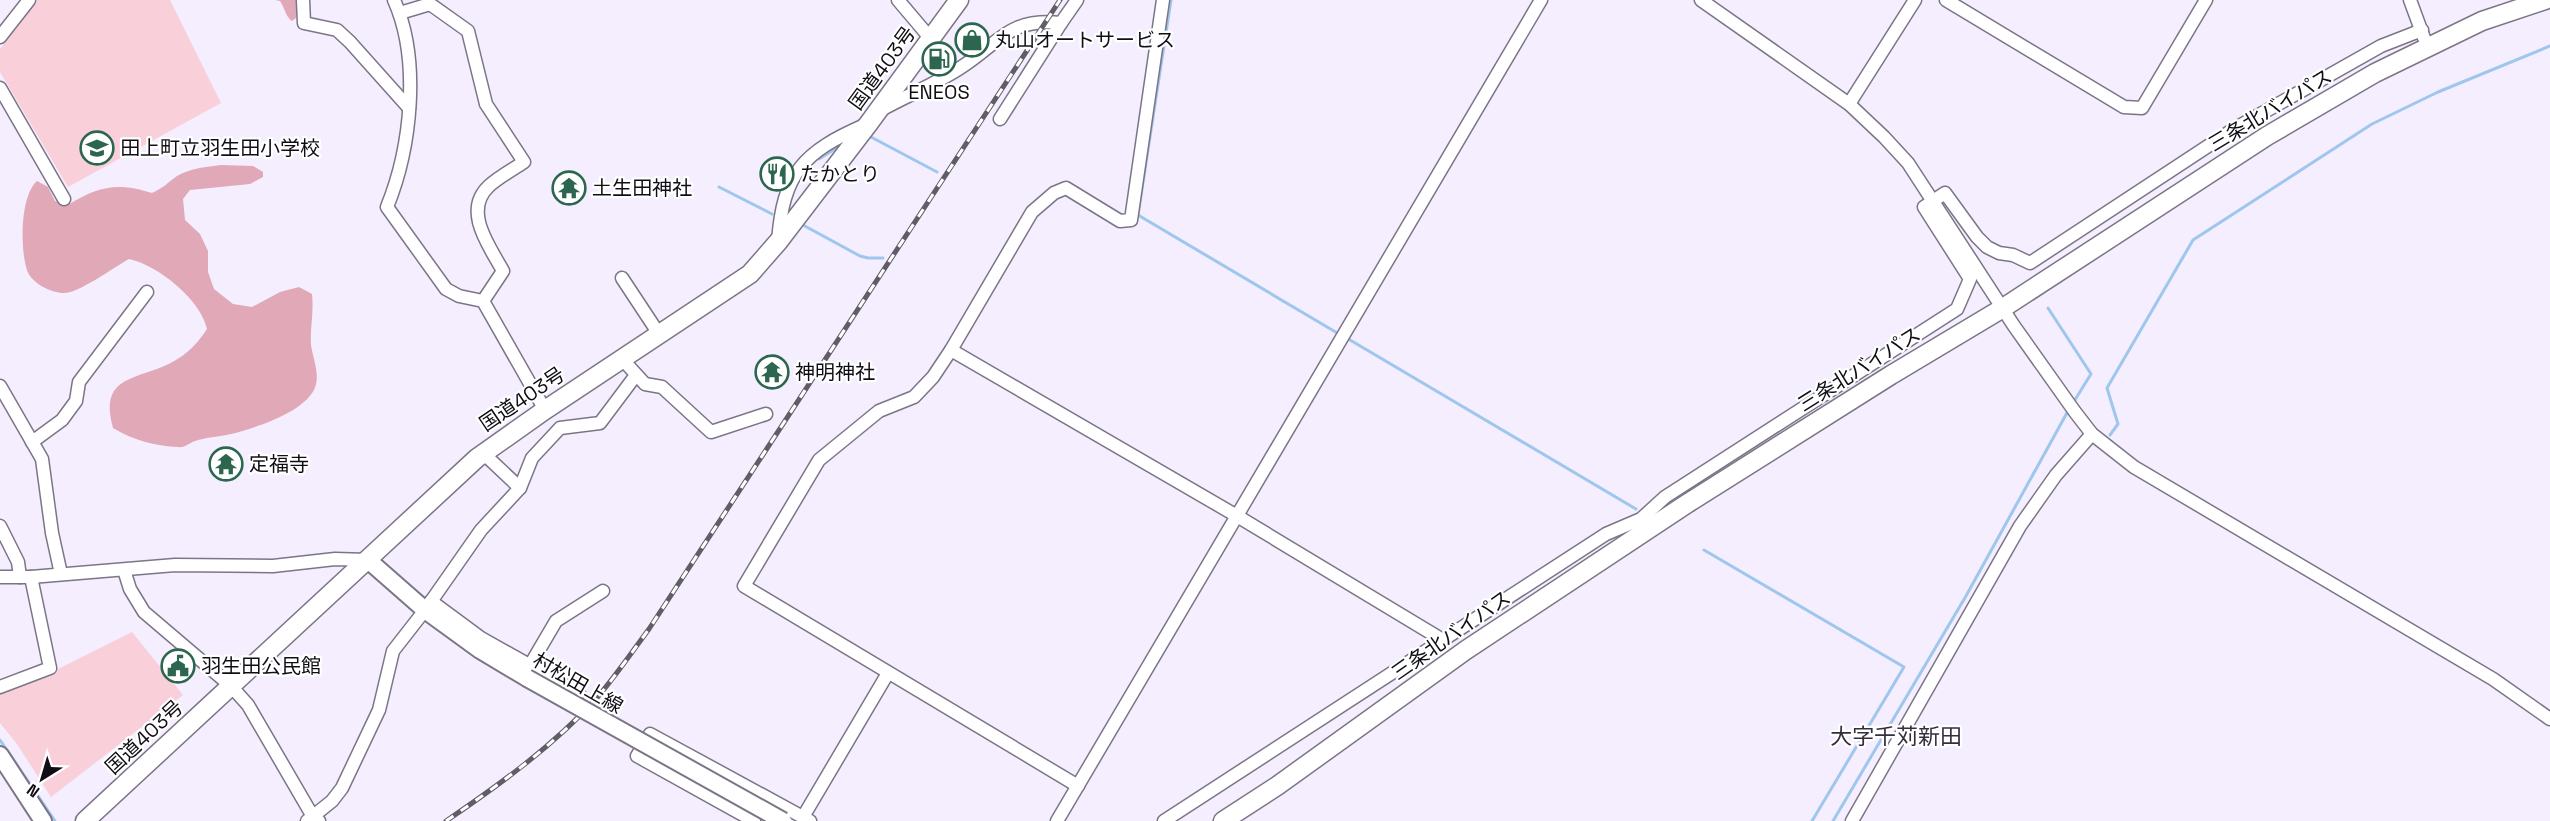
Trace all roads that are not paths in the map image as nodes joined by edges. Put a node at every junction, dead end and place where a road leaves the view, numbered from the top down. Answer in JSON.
{"nodes":[{"id":1,"x":29,"y":0,"type":"edge"},
{"id":2,"x":303,"y":0,"type":"edge"},
{"id":3,"x":394,"y":0,"type":"edge"},
{"id":4,"x":898,"y":0,"type":"edge"},
{"id":5,"x":959,"y":0,"type":"edge"},
{"id":6,"x":1077,"y":0,"type":"edge"},
{"id":7,"x":1164,"y":0,"type":"edge"},
{"id":8,"x":1541,"y":0,"type":"edge"},
{"id":9,"x":1701,"y":0,"type":"edge"},
{"id":10,"x":1915,"y":0,"type":"edge"},
{"id":11,"x":1946,"y":0,"type":"edge"},
{"id":12,"x":2206,"y":0,"type":"edge"},
{"id":13,"x":2410,"y":0,"type":"edge"},
{"id":14,"x":2545,"y":0,"type":"edge"},
{"id":15,"x":1720,"y":6,"type":"edge"},
{"id":16,"x":400,"y":13,"type":"junction"},
{"id":17,"x":1061,"y":23,"type":"junction"},
{"id":18,"x":2422,"y":30,"type":"junction"},
{"id":19,"x":0,"y":37,"type":"edge"},
{"id":20,"x":931,"y":39,"type":"junction"},
{"id":21,"x":2428,"y":48,"type":"junction"},
{"id":22,"x":0,"y":88,"type":"edge"},
{"id":23,"x":1848,"y":104,"type":"junction"},
{"id":24,"x":409,"y":108,"type":"junction"},
{"id":25,"x":873,"y":117,"type":"junction"},
{"id":26,"x":1000,"y":119,"type":"dead end"},
{"id":27,"x":64,"y":199,"type":"dead end"},
{"id":28,"x":1933,"y":200,"type":"junction"},
{"id":29,"x":777,"y":242,"type":"junction"},
{"id":30,"x":622,"y":278,"type":"dead end"},
{"id":31,"x":147,"y":292,"type":"dead end"},
{"id":32,"x":483,"y":302,"type":"junction"},
{"id":33,"x":2003,"y":308,"type":"junction"},
{"id":34,"x":659,"y":334,"type":"junction"},
{"id":35,"x":951,"y":350,"type":"junction"},
{"id":36,"x":623,"y":360,"type":"junction"},
{"id":37,"x":636,"y":375,"type":"junction"},
{"id":38,"x":0,"y":386,"type":"edge"},
{"id":39,"x":544,"y":410,"type":"junction"},
{"id":40,"x":766,"y":414,"type":"dead end"},
{"id":41,"x":2092,"y":434,"type":"junction"},
{"id":42,"x":32,"y":442,"type":"junction"},
{"id":43,"x":483,"y":453,"type":"junction"},
{"id":44,"x":520,"y":488,"type":"junction"},
{"id":45,"x":1237,"y":516,"type":"junction"},
{"id":46,"x":0,"y":526,"type":"edge"},
{"id":47,"x":368,"y":560,"type":"junction"},
{"id":48,"x":124,"y":570,"type":"junction"},
{"id":49,"x":62,"y":574,"type":"junction"},
{"id":50,"x":0,"y":577,"type":"edge"},
{"id":51,"x":26,"y":577,"type":"junction"},
{"id":52,"x":603,"y":591,"type":"dead end"},
{"id":53,"x":428,"y":606,"type":"junction"},
{"id":54,"x":1441,"y":639,"type":"junction"},
{"id":55,"x":528,"y":672,"type":"junction"},
{"id":56,"x":888,"y":673,"type":"junction"},
{"id":57,"x":231,"y":686,"type":"junction"},
{"id":58,"x":0,"y":687,"type":"edge"},
{"id":59,"x":579,"y":693,"type":"dead end"},
{"id":60,"x":2550,"y":719,"type":"edge"},
{"id":61,"x":0,"y":755,"type":"edge"},
{"id":62,"x":1078,"y":786,"type":"junction"},
{"id":63,"x":313,"y":819,"type":"edge"},
{"id":64,"x":807,"y":819,"type":"edge"},
{"id":65,"x":43,"y":821,"type":"edge"},
{"id":66,"x":85,"y":821,"type":"edge"},
{"id":67,"x":754,"y":821,"type":"edge"},
{"id":68,"x":783,"y":821,"type":"edge"},
{"id":69,"x":1057,"y":821,"type":"edge"},
{"id":70,"x":1164,"y":821,"type":"edge"},
{"id":71,"x":1223,"y":821,"type":"edge"},
{"id":72,"x":1852,"y":821,"type":"edge"}],
"edges":[{"from":1,"to":19,"type":"street"},
{"from":2,"to":24,"type":"street"},
{"from":3,"to":16,"type":"street"},
{"from":4,"to":20,"type":"street"},
{"from":5,"to":20,"type":"highway","name":"国道403号"},
{"from":6,"to":17,"type":"street"},
{"from":7,"to":35,"type":"street"},
{"from":8,"to":45,"type":"street"},
{"from":9,"to":15,"type":"street"},
{"from":10,"to":23,"type":"street"},
{"from":11,"to":12,"type":"street"},
{"from":13,"to":18,"type":"street"},
{"from":14,"to":21,"type":"highway","name":"三条北バイパス"},
{"from":15,"to":23,"type":"street"},
{"from":16,"to":24,"type":"street"},
{"from":16,"to":32,"type":"street"},
{"from":17,"to":25,"type":"street"},
{"from":17,"to":26,"type":"street"},
{"from":18,"to":21,"type":"street"},
{"from":18,"to":28,"type":"street"},
{"from":20,"to":25,"type":"highway","name":"国道403号"},
{"from":21,"to":33,"type":"highway","name":"三条北バイパス"},
{"from":22,"to":27,"type":"street"},
{"from":23,"to":28,"type":"street"},
{"from":24,"to":32,"type":"street"},
{"from":25,"to":29,"type":"highway","name":"国道403号"},
{"from":25,"to":29,"type":"street"},
{"from":28,"to":33,"type":"street"},
{"from":28,"to":54,"type":"street"},
{"from":29,"to":34,"type":"highway","name":"国道403号"},
{"from":30,"to":34,"type":"street"},
{"from":31,"to":42,"type":"street"},
{"from":32,"to":39,"type":"street"},
{"from":33,"to":41,"type":"street"},
{"from":33,"to":71,"type":"highway","name":"三条北バイパス"},
{"from":34,"to":36,"type":"highway","name":"国道403号"},
{"from":35,"to":45,"type":"street"},
{"from":35,"to":56,"type":"street"},
{"from":36,"to":37,"type":"street"},
{"from":36,"to":39,"type":"highway","name":"国道403号"},
{"from":37,"to":40,"type":"street"},
{"from":37,"to":44,"type":"street"},
{"from":38,"to":42,"type":"street"},
{"from":39,"to":43,"type":"highway","name":"国道403号"},
{"from":41,"to":60,"type":"street"},
{"from":41,"to":72,"type":"street"},
{"from":42,"to":49,"type":"street"},
{"from":43,"to":44,"type":"street"},
{"from":43,"to":47,"type":"highway","name":"国道403号"},
{"from":44,"to":53,"type":"street"},
{"from":45,"to":54,"type":"street"},
{"from":45,"to":62,"type":"street"},
{"from":46,"to":51,"type":"street"},
{"from":47,"to":48,"type":"street"},
{"from":47,"to":53,"type":"main road","name":"村松田上線"},
{"from":47,"to":57,"type":"highway","name":"国道403号"},
{"from":48,"to":49,"type":"street"},
{"from":48,"to":57,"type":"street"},
{"from":49,"to":51,"type":"street"},
{"from":50,"to":51,"type":"street"},
{"from":51,"to":58,"type":"street"},
{"from":52,"to":55,"type":"street"},
{"from":53,"to":55,"type":"main road","name":"村松田上線"},
{"from":53,"to":63,"type":"street"},
{"from":54,"to":70,"type":"street"},
{"from":55,"to":59,"type":"street"},
{"from":55,"to":68,"type":"main road","name":"村松田上線","bridge":true},
{"from":56,"to":62,"type":"street"},
{"from":56,"to":64,"type":"street"},
{"from":57,"to":63,"type":"street"},
{"from":57,"to":66,"type":"highway","name":"国道403号"},
{"from":61,"to":65,"type":"main road"},
{"from":62,"to":69,"type":"street"},
{"from":64,"to":67,"type":"street"}]}
